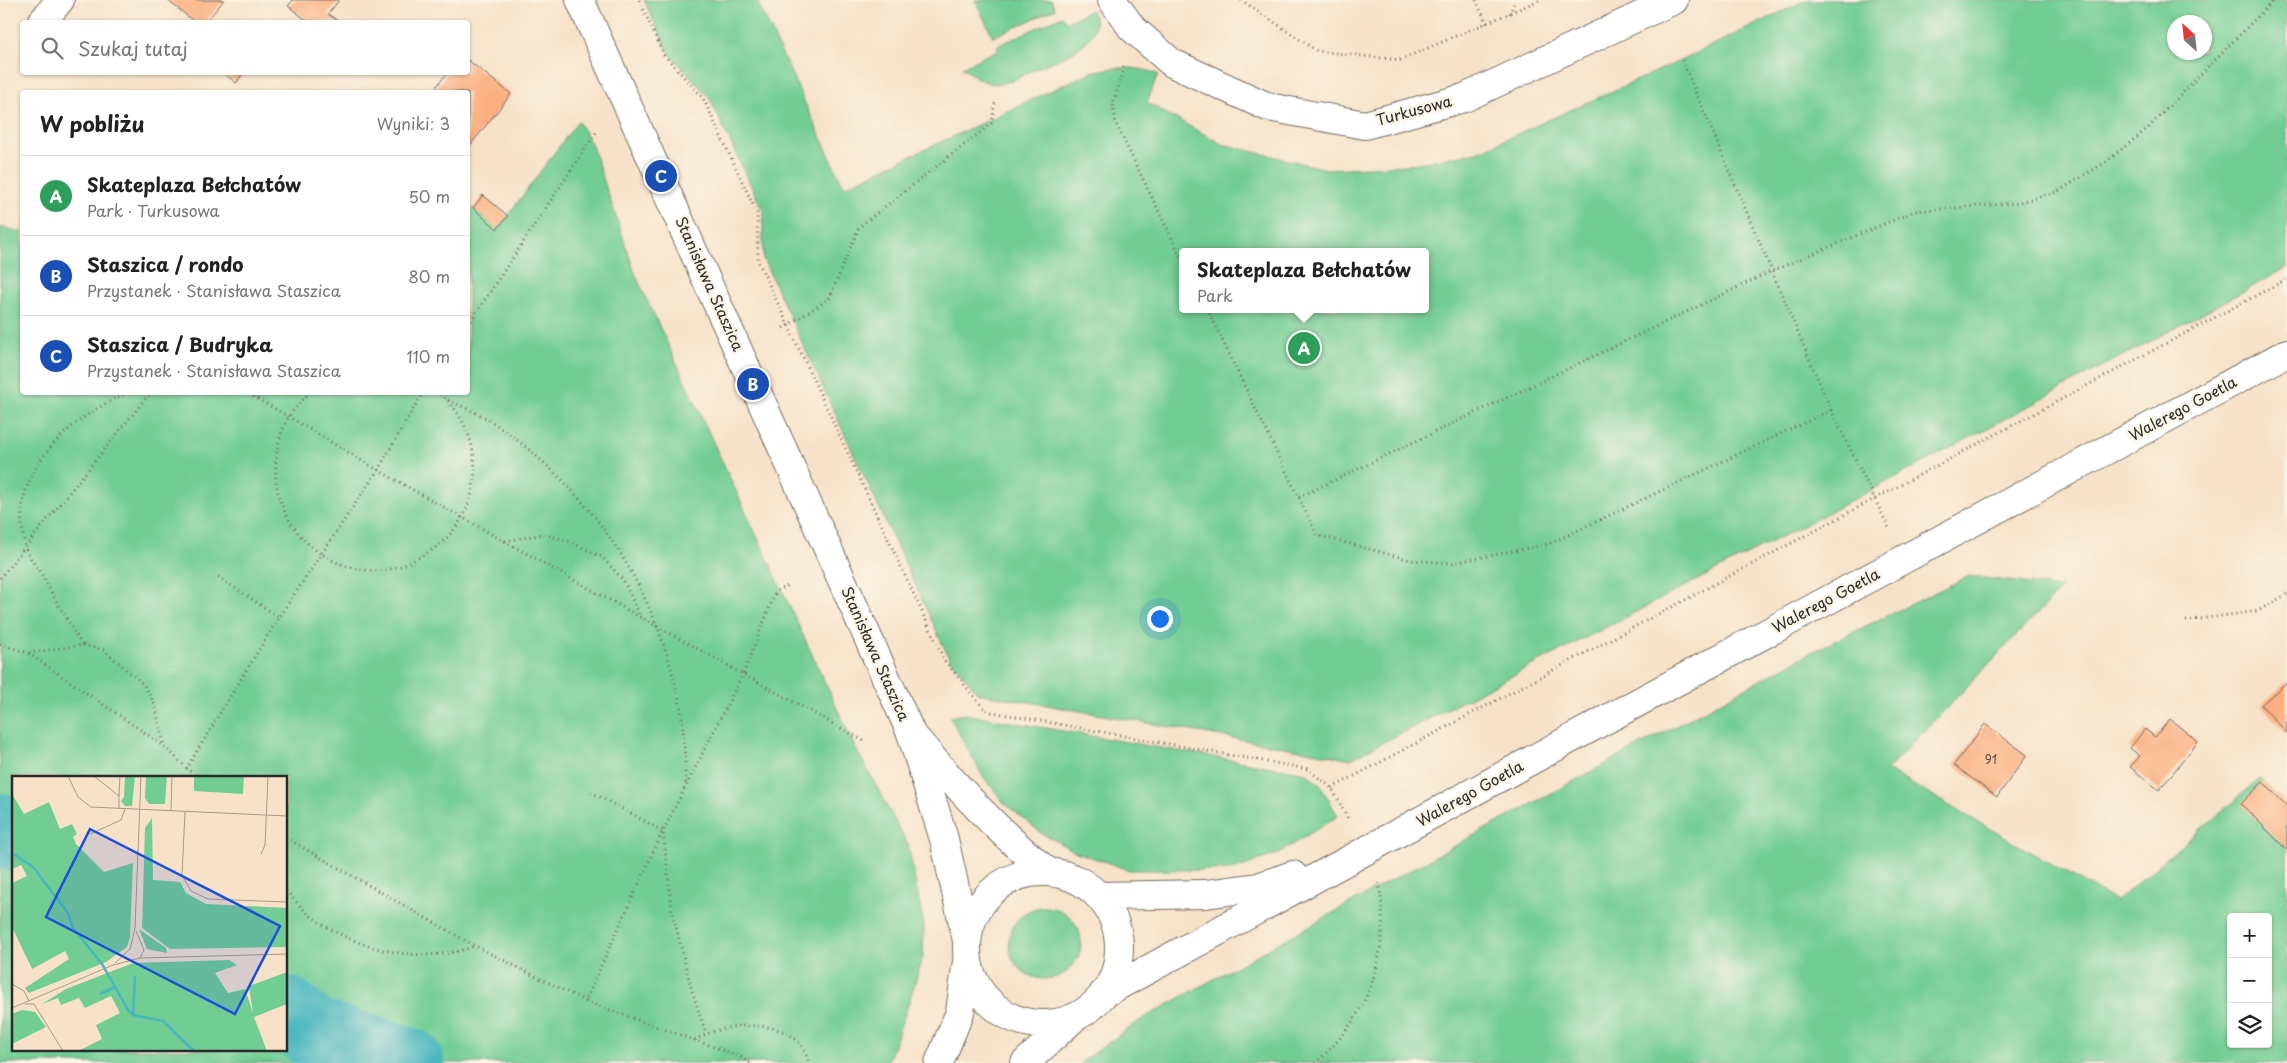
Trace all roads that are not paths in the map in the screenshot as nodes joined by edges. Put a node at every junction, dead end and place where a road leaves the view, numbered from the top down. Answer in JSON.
{"nodes":[{"id":1,"x":60,"y":0,"type":"edge"},
{"id":2,"x":580,"y":0,"type":"edge"},
{"id":3,"x":1112,"y":0,"type":"edge"},
{"id":4,"x":1674,"y":0,"type":"edge"},
{"id":5,"x":44,"y":20,"type":"edge"},
{"id":6,"x":2287,"y":353,"type":"edge"},
{"id":7,"x":911,"y":733,"type":"junction"},
{"id":8,"x":1371,"y":862,"type":"junction"},
{"id":9,"x":1048,"y":871,"type":"junction"},
{"id":10,"x":1099,"y":896,"type":"junction"},
{"id":11,"x":967,"y":951,"type":"junction"},
{"id":12,"x":1103,"y":994,"type":"junction"},
{"id":13,"x":1075,"y":1017,"type":"junction"},
{"id":14,"x":939,"y":1063,"type":"edge"},
{"id":15,"x":1025,"y":1063,"type":"edge"}],
"edges":[{"from":1,"to":5,"type":"street"},
{"from":2,"to":7,"type":"street","name":"Stanisława Staszica"},
{"from":3,"to":4,"type":"street","name":"Turkusowa"},
{"from":6,"to":8,"type":"street","name":"Walerego Goetla"},
{"from":7,"to":9,"type":"street","name":"Stanisława Staszica"},
{"from":7,"to":11,"type":"street","name":"Stanisława Staszica"},
{"from":8,"to":10,"type":"street","name":"Walerego Goetla"},
{"from":8,"to":12,"type":"street","name":"Walerego Goetla"},
{"from":9,"to":10,"type":"street"},
{"from":9,"to":11,"type":"street"},
{"from":10,"to":12,"type":"street"},
{"from":11,"to":13,"type":"street"},
{"from":11,"to":14,"type":"street"},
{"from":12,"to":13,"type":"street"},
{"from":13,"to":15,"type":"street"}]}
